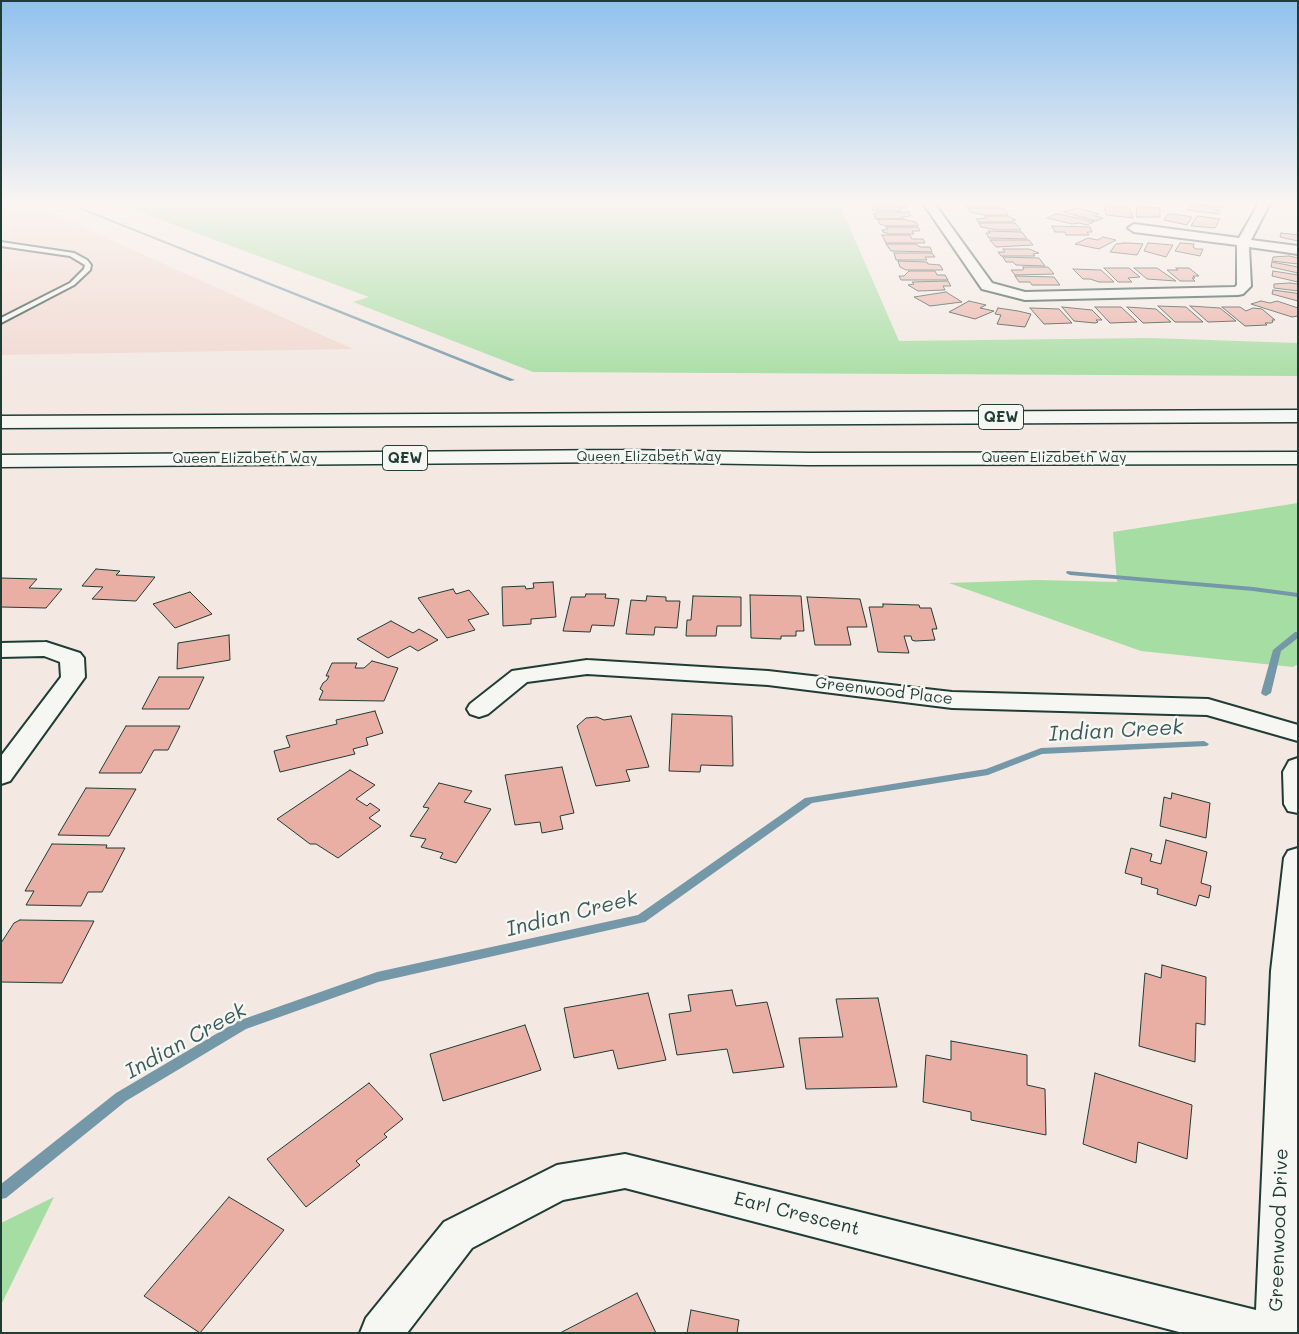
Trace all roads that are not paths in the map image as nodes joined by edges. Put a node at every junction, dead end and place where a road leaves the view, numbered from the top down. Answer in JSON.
{"nodes":[{"id":1,"x":88,"y":265,"type":"edge"},
{"id":2,"x":970,"y":265,"type":"edge"},
{"id":3,"x":1244,"y":265,"type":"edge"},
{"id":4,"x":1,"y":321,"type":"edge"},
{"id":5,"x":1298,"y":416,"type":"edge"},
{"id":6,"x":1,"y":422,"type":"edge"},
{"id":7,"x":1298,"y":458,"type":"edge"},
{"id":8,"x":1,"y":460,"type":"edge"},
{"id":9,"x":1,"y":650,"type":"edge"},
{"id":10,"x":479,"y":709,"type":"dead end"},
{"id":11,"x":1298,"y":733,"type":"edge"},
{"id":12,"x":1298,"y":767,"type":"edge"},
{"id":13,"x":1,"y":775,"type":"edge"},
{"id":14,"x":1298,"y":804,"type":"edge"},
{"id":15,"x":1298,"y":858,"type":"edge"},
{"id":16,"x":1292,"y":972,"type":"edge"},
{"id":17,"x":381,"y":1333,"type":"edge"},
{"id":18,"x":1265,"y":1333,"type":"edge"},
{"id":19,"x":1276,"y":1333,"type":"edge"}],
"edges":[{"from":1,"to":4,"type":"lane"},
{"from":2,"to":3,"type":"street"},
{"from":5,"to":6,"type":"highway","number":"QEW"},
{"from":7,"to":8,"type":"highway","name":"Queen Elizabeth Way","number":"QEW"},
{"from":9,"to":13,"type":"street"},
{"from":10,"to":11,"type":"street","name":"Greenwood Place"},
{"from":12,"to":14,"type":"street"},
{"from":15,"to":16,"type":"street","name":"Greenwood Drive"},
{"from":16,"to":19,"type":"street","name":"Greenwood Drive"},
{"from":17,"to":18,"type":"street","name":"Earl Crescent"}]}
